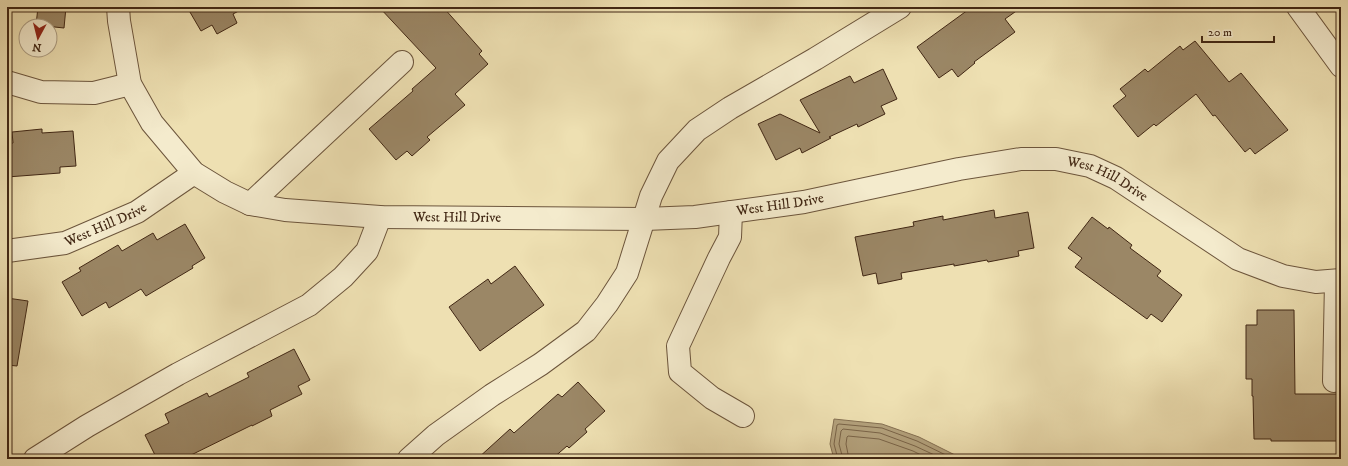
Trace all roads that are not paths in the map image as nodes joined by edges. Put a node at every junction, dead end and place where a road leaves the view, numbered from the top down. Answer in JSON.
{"nodes":[{"id":1,"x":118,"y":7,"type":"edge"},
{"id":2,"x":900,"y":7,"type":"edge"},
{"id":3,"x":1298,"y":7,"type":"edge"},
{"id":4,"x":402,"y":62,"type":"dead end"},
{"id":5,"x":1341,"y":66,"type":"edge"},
{"id":6,"x":7,"y":82,"type":"edge"},
{"id":7,"x":130,"y":84,"type":"junction"},
{"id":8,"x":194,"y":173,"type":"junction"},
{"id":9,"x":250,"y":204,"type":"junction"},
{"id":10,"x":731,"y":212,"type":"junction"},
{"id":11,"x":380,"y":217,"type":"junction"},
{"id":12,"x":644,"y":219,"type":"junction"},
{"id":13,"x":7,"y":251,"type":"edge"},
{"id":14,"x":1339,"y":281,"type":"edge"},
{"id":15,"x":1334,"y":381,"type":"dead end"},
{"id":16,"x":743,"y":416,"type":"dead end"},
{"id":17,"x":35,"y":459,"type":"edge"},
{"id":18,"x":409,"y":459,"type":"edge"}],
"edges":[{"from":1,"to":7,"type":"street","name":"West Hill Drive"},
{"from":2,"to":12,"type":"street"},
{"from":3,"to":5,"type":"street"},
{"from":4,"to":9,"type":"street"},
{"from":6,"to":7,"type":"street"},
{"from":7,"to":8,"type":"street","name":"West Hill Drive"},
{"from":8,"to":9,"type":"street","name":"West Hill Drive"},
{"from":8,"to":13,"type":"street","name":"West Hill Drive"},
{"from":9,"to":11,"type":"street","name":"West Hill Drive"},
{"from":10,"to":12,"type":"street","name":"West Hill Drive"},
{"from":10,"to":14,"type":"street","name":"West Hill Drive"},
{"from":10,"to":16,"type":"street"},
{"from":11,"to":12,"type":"street","name":"West Hill Drive"},
{"from":11,"to":17,"type":"street"},
{"from":12,"to":18,"type":"street"},
{"from":14,"to":15,"type":"street"}]}
